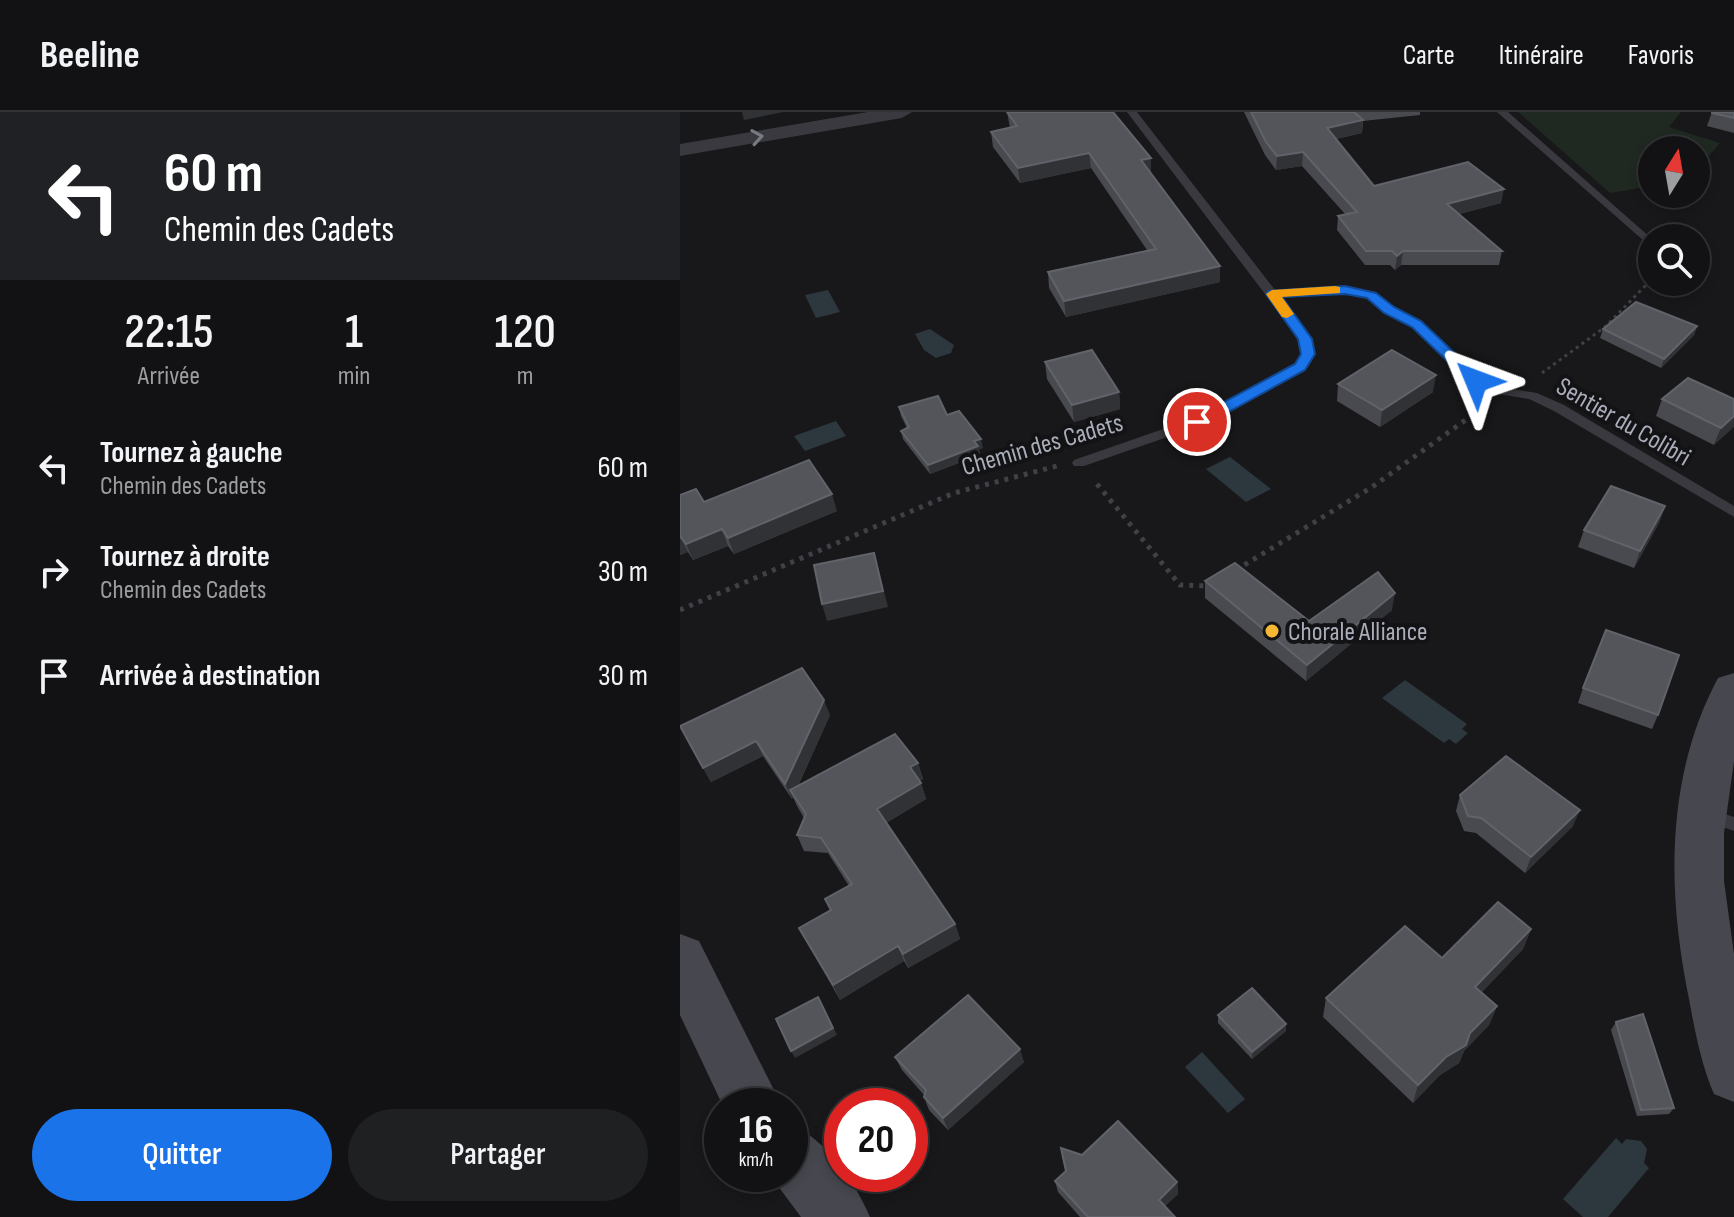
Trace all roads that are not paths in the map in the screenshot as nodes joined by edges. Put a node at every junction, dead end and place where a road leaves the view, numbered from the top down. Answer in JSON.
{"nodes":[{"id":1,"x":902,"y":112,"type":"edge"},
{"id":2,"x":1132,"y":112,"type":"edge"},
{"id":3,"x":1502,"y":112,"type":"edge"},
{"id":4,"x":680,"y":150,"type":"edge"},
{"id":5,"x":1638,"y":233,"type":"edge"},
{"id":6,"x":1272,"y":294,"type":"junction"},
{"id":7,"x":1079,"y":463,"type":"road end"},
{"id":8,"x":1734,"y":512,"type":"edge"},
{"id":9,"x":1734,"y":690,"type":"edge"},
{"id":10,"x":1717,"y":818,"type":"edge"},
{"id":11,"x":680,"y":958,"type":"edge"},
{"id":12,"x":1734,"y":1074,"type":"edge"},
{"id":13,"x":744,"y":1088,"type":"edge"},
{"id":14,"x":808,"y":1177,"type":"edge"},
{"id":15,"x":839,"y":1217,"type":"edge"}],
"edges":[{"from":4,"to":1,"type":"street","one_way":true},
{"from":2,"to":6,"type":"lane","name":"Chemin des Cadets"},
{"from":3,"to":5,"type":"lane"},
{"from":6,"to":7,"type":"lane","name":"Chemin des Cadets"},
{"from":6,"to":8,"type":"lane","name":"Sentier du Colibri"},
{"from":9,"to":10,"type":"main road"},
{"from":10,"to":12,"type":"main road"},
{"from":11,"to":13,"type":"main road"},
{"from":14,"to":15,"type":"main road"}]}
